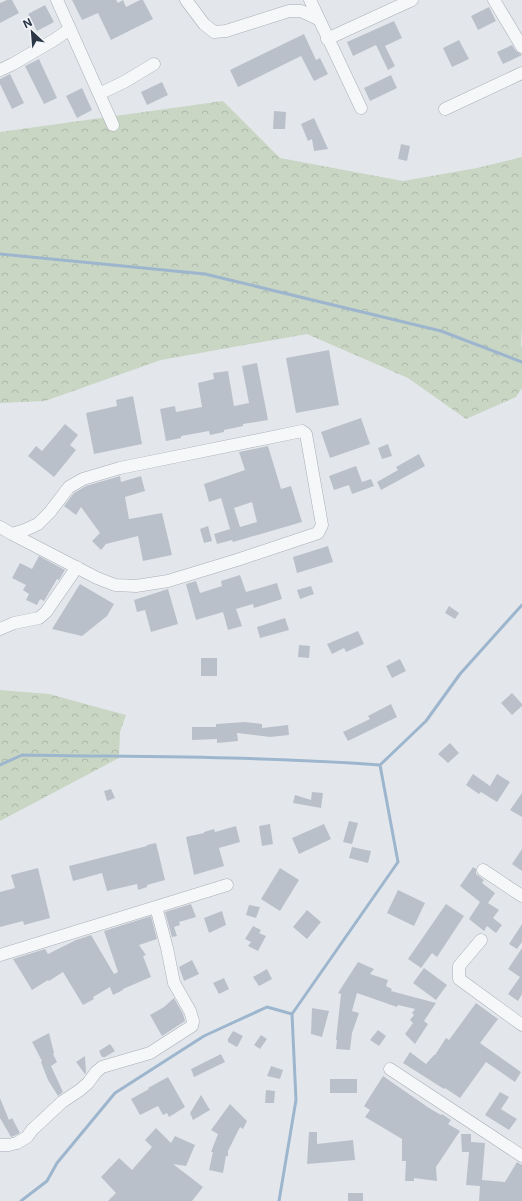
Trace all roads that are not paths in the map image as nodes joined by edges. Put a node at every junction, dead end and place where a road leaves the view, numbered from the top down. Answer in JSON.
{"nodes":[{"id":1,"x":57,"y":0,"type":"edge"},
{"id":2,"x":186,"y":0,"type":"edge"},
{"id":3,"x":310,"y":0,"type":"edge"},
{"id":4,"x":412,"y":0,"type":"edge"},
{"id":5,"x":494,"y":0,"type":"edge"},
{"id":6,"x":318,"y":19,"type":"junction"},
{"id":7,"x":70,"y":29,"type":"junction"},
{"id":8,"x":327,"y":38,"type":"junction"},
{"id":9,"x":522,"y":47,"type":"edge"},
{"id":10,"x":154,"y":64,"type":"dead end"},
{"id":11,"x":0,"y":70,"type":"edge"},
{"id":12,"x":522,"y":73,"type":"edge"},
{"id":13,"x":99,"y":94,"type":"junction"},
{"id":14,"x":361,"y":108,"type":"dead end"},
{"id":15,"x":445,"y":109,"type":"dead end"},
{"id":16,"x":113,"y":125,"type":"dead end"},
{"id":17,"x":0,"y":527,"type":"edge"},
{"id":18,"x":12,"y":534,"type":"junction"},
{"id":19,"x":77,"y":567,"type":"junction"},
{"id":20,"x":0,"y":629,"type":"edge"},
{"id":21,"x":483,"y":870,"type":"dead end"},
{"id":22,"x":227,"y":885,"type":"dead end"},
{"id":23,"x":522,"y":896,"type":"edge"},
{"id":24,"x":156,"y":907,"type":"junction"},
{"id":25,"x":481,"y":940,"type":"dead end"},
{"id":26,"x":0,"y":955,"type":"edge"},
{"id":27,"x":522,"y":1025,"type":"edge"},
{"id":28,"x":390,"y":1069,"type":"dead end"},
{"id":29,"x":0,"y":1145,"type":"edge"},
{"id":30,"x":522,"y":1156,"type":"edge"}],
"edges":[{"from":1,"to":7,"type":"street"},
{"from":2,"to":6,"type":"street"},
{"from":3,"to":6,"type":"street"},
{"from":4,"to":8,"type":"street"},
{"from":5,"to":9,"type":"street"},
{"from":6,"to":8,"type":"street"},
{"from":7,"to":11,"type":"street"},
{"from":7,"to":13,"type":"street"},
{"from":8,"to":14,"type":"street"},
{"from":10,"to":13,"type":"street"},
{"from":12,"to":15,"type":"street"},
{"from":13,"to":16,"type":"street"},
{"from":17,"to":18,"type":"street"},
{"from":18,"to":19,"type":"street"},
{"from":18,"to":19,"type":"street"},
{"from":19,"to":20,"type":"street"},
{"from":21,"to":23,"type":"street"},
{"from":22,"to":24,"type":"street"},
{"from":24,"to":26,"type":"street"},
{"from":24,"to":29,"type":"street"},
{"from":25,"to":27,"type":"street"},
{"from":28,"to":30,"type":"street"}]}
